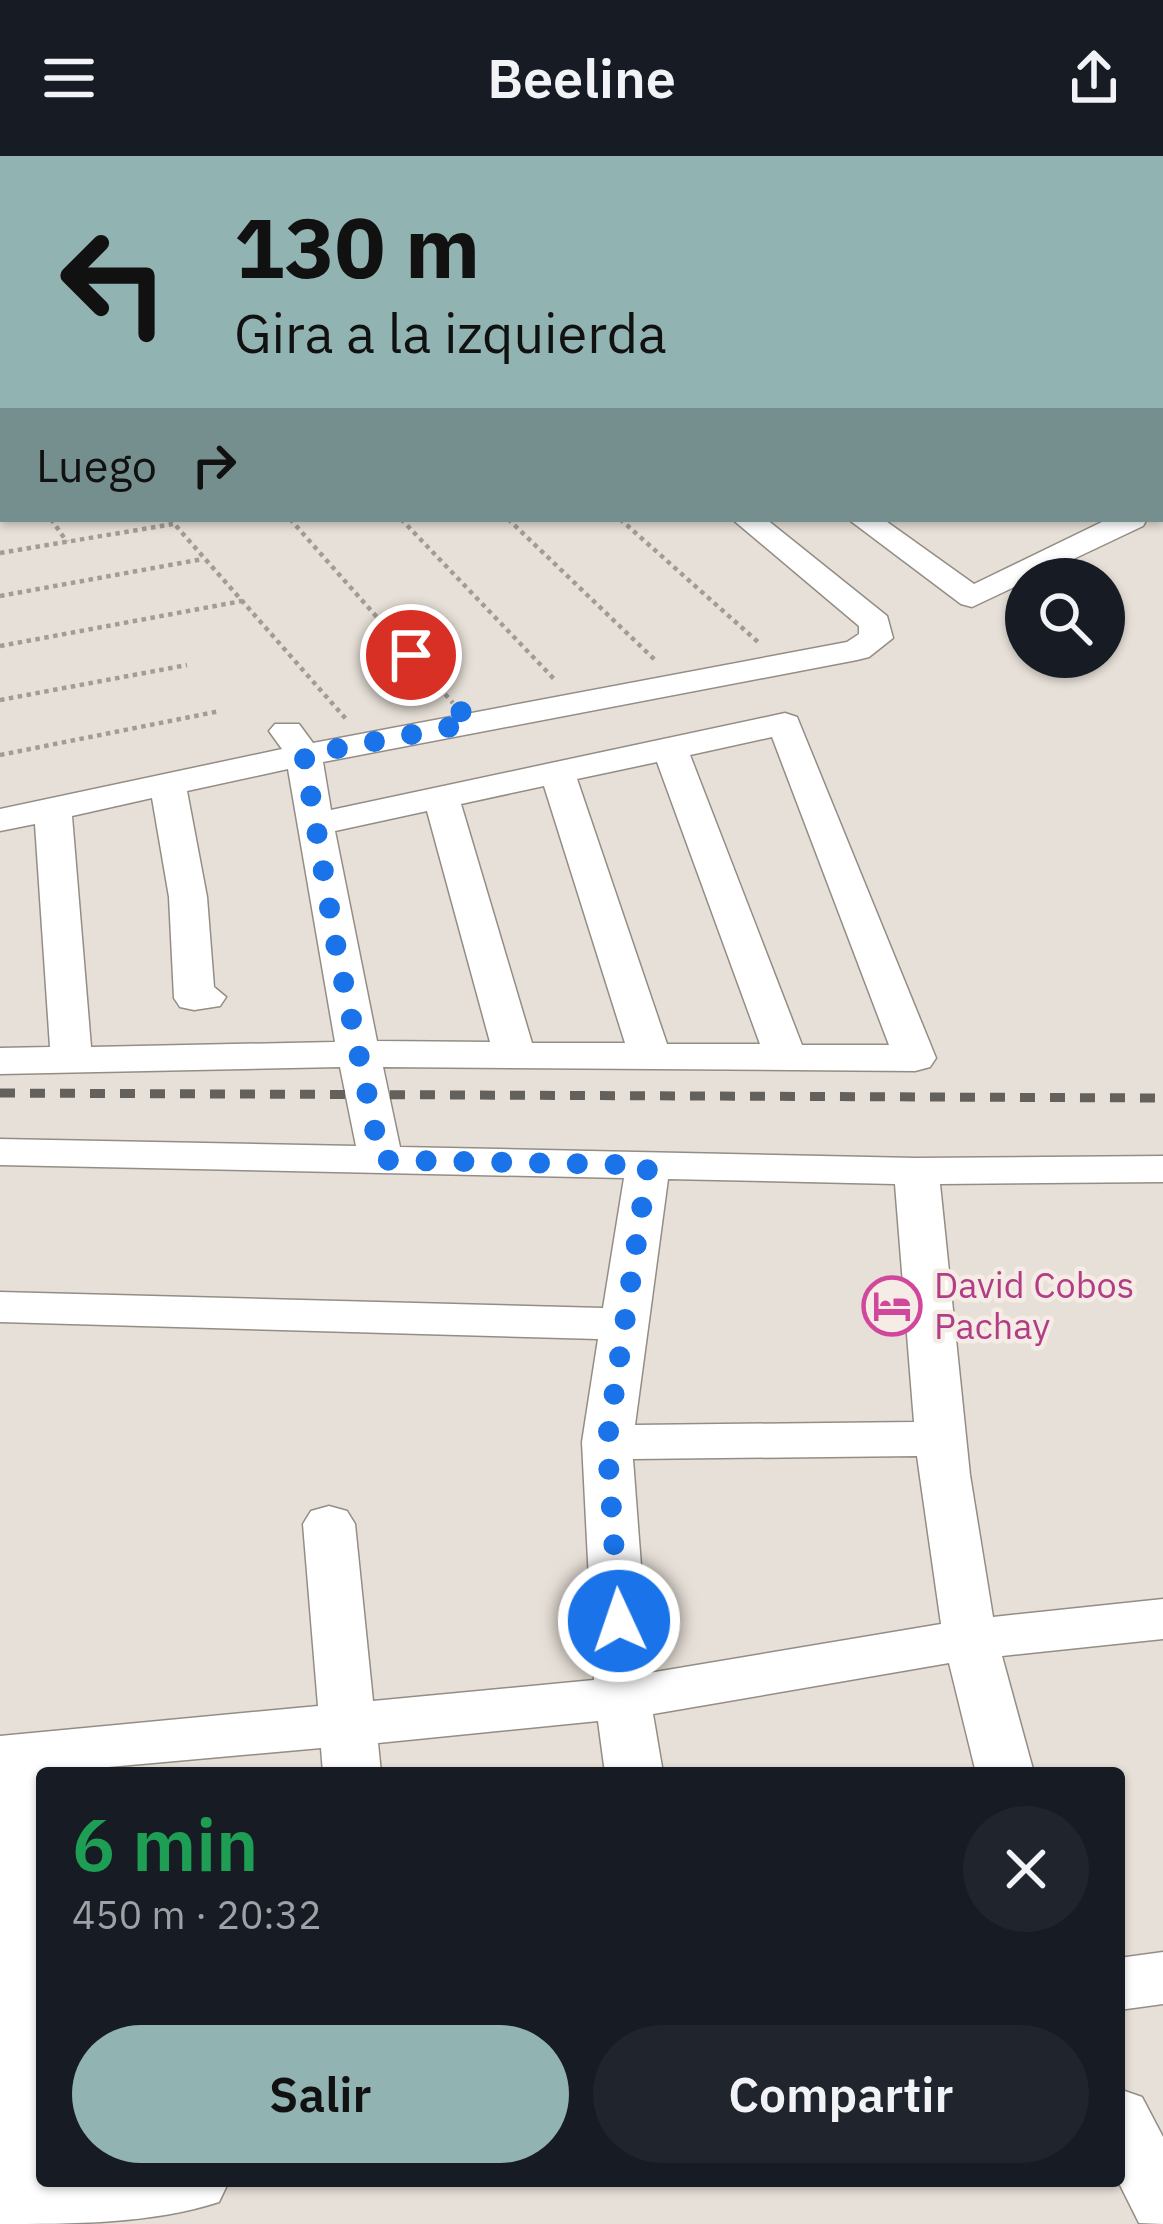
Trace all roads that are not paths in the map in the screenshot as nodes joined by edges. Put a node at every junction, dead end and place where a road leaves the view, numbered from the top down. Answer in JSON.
{"nodes":[{"id":1,"x":751,"y":522,"type":"edge"},
{"id":2,"x":867,"y":522,"type":"edge"},
{"id":3,"x":1106,"y":524,"type":"edge"},
{"id":4,"x":296,"y":743,"type":"junction"},
{"id":5,"x":671,"y":751,"type":"junction"},
{"id":6,"x":558,"y":775,"type":"junction"},
{"id":7,"x":169,"y":784,"type":"junction"},
{"id":8,"x":442,"y":800,"type":"junction"},
{"id":9,"x":53,"y":809,"type":"junction"},
{"id":10,"x":0,"y":820,"type":"edge"},
{"id":11,"x":316,"y":824,"type":"junction"},
{"id":12,"x":206,"y":997,"type":"dead end"},
{"id":13,"x":360,"y":1054,"type":"junction"},
{"id":14,"x":514,"y":1054,"type":"junction"},
{"id":15,"x":650,"y":1055,"type":"junction"},
{"id":16,"x":785,"y":1056,"type":"junction"},
{"id":17,"x":72,"y":1060,"type":"junction"},
{"id":18,"x":0,"y":1061,"type":"edge"},
{"id":19,"x":0,"y":1152,"type":"edge"},
{"id":20,"x":381,"y":1160,"type":"junction"},
{"id":21,"x":648,"y":1165,"type":"junction"},
{"id":22,"x":1163,"y":1169,"type":"edge"},
{"id":23,"x":916,"y":1171,"type":"junction"},
{"id":24,"x":0,"y":1307,"type":"edge"},
{"id":25,"x":625,"y":1324,"type":"junction"},
{"id":26,"x":940,"y":1439,"type":"junction"},
{"id":27,"x":607,"y":1442,"type":"junction"},
{"id":28,"x":329,"y":1524,"type":"dead end"},
{"id":29,"x":1163,"y":1618,"type":"edge"},
{"id":30,"x":970,"y":1639,"type":"junction"},
{"id":31,"x":623,"y":1698,"type":"junction"},
{"id":32,"x":349,"y":1748,"type":"edge"},
{"id":33,"x":16,"y":1756,"type":"edge"},
{"id":34,"x":633,"y":1767,"type":"edge"},
{"id":35,"x":1003,"y":1767,"type":"edge"},
{"id":36,"x":1163,"y":1978,"type":"edge"},
{"id":37,"x":1125,"y":1983,"type":"edge"},
{"id":38,"x":1125,"y":2129,"type":"edge"},
{"id":39,"x":157,"y":2187,"type":"edge"},
{"id":40,"x":1163,"y":2202,"type":"edge"},
{"id":41,"x":12,"y":2209,"type":"edge"}],
"edges":[{"from":1,"to":4,"type":"street"},
{"from":2,"to":3,"type":"street"},
{"from":4,"to":7,"type":"street"},
{"from":4,"to":11,"type":"street"},
{"from":5,"to":6,"type":"street"},
{"from":5,"to":16,"type":"street"},
{"from":5,"to":16,"type":"street"},
{"from":6,"to":8,"type":"street"},
{"from":6,"to":15,"type":"street"},
{"from":7,"to":9,"type":"street"},
{"from":7,"to":12,"type":"street"},
{"from":8,"to":11,"type":"street"},
{"from":8,"to":14,"type":"street"},
{"from":9,"to":10,"type":"street"},
{"from":9,"to":17,"type":"street"},
{"from":11,"to":13,"type":"street"},
{"from":13,"to":14,"type":"street"},
{"from":13,"to":17,"type":"street"},
{"from":13,"to":20,"type":"street"},
{"from":14,"to":15,"type":"street"},
{"from":15,"to":16,"type":"street"},
{"from":17,"to":18,"type":"street"},
{"from":19,"to":20,"type":"street"},
{"from":20,"to":21,"type":"street"},
{"from":21,"to":23,"type":"street"},
{"from":21,"to":25,"type":"street"},
{"from":22,"to":23,"type":"street"},
{"from":23,"to":26,"type":"street"},
{"from":24,"to":25,"type":"street"},
{"from":25,"to":27,"type":"street"},
{"from":26,"to":27,"type":"street"},
{"from":26,"to":30,"type":"street"},
{"from":27,"to":31,"type":"street"},
{"from":28,"to":32,"type":"street"},
{"from":29,"to":30,"type":"street"},
{"from":30,"to":31,"type":"street"},
{"from":30,"to":35,"type":"street"},
{"from":31,"to":32,"type":"street"},
{"from":31,"to":34,"type":"street"},
{"from":32,"to":33,"type":"street"},
{"from":33,"to":41,"type":"street"},
{"from":36,"to":37,"type":"street"},
{"from":38,"to":40,"type":"street"},
{"from":39,"to":41,"type":"street"}]}
